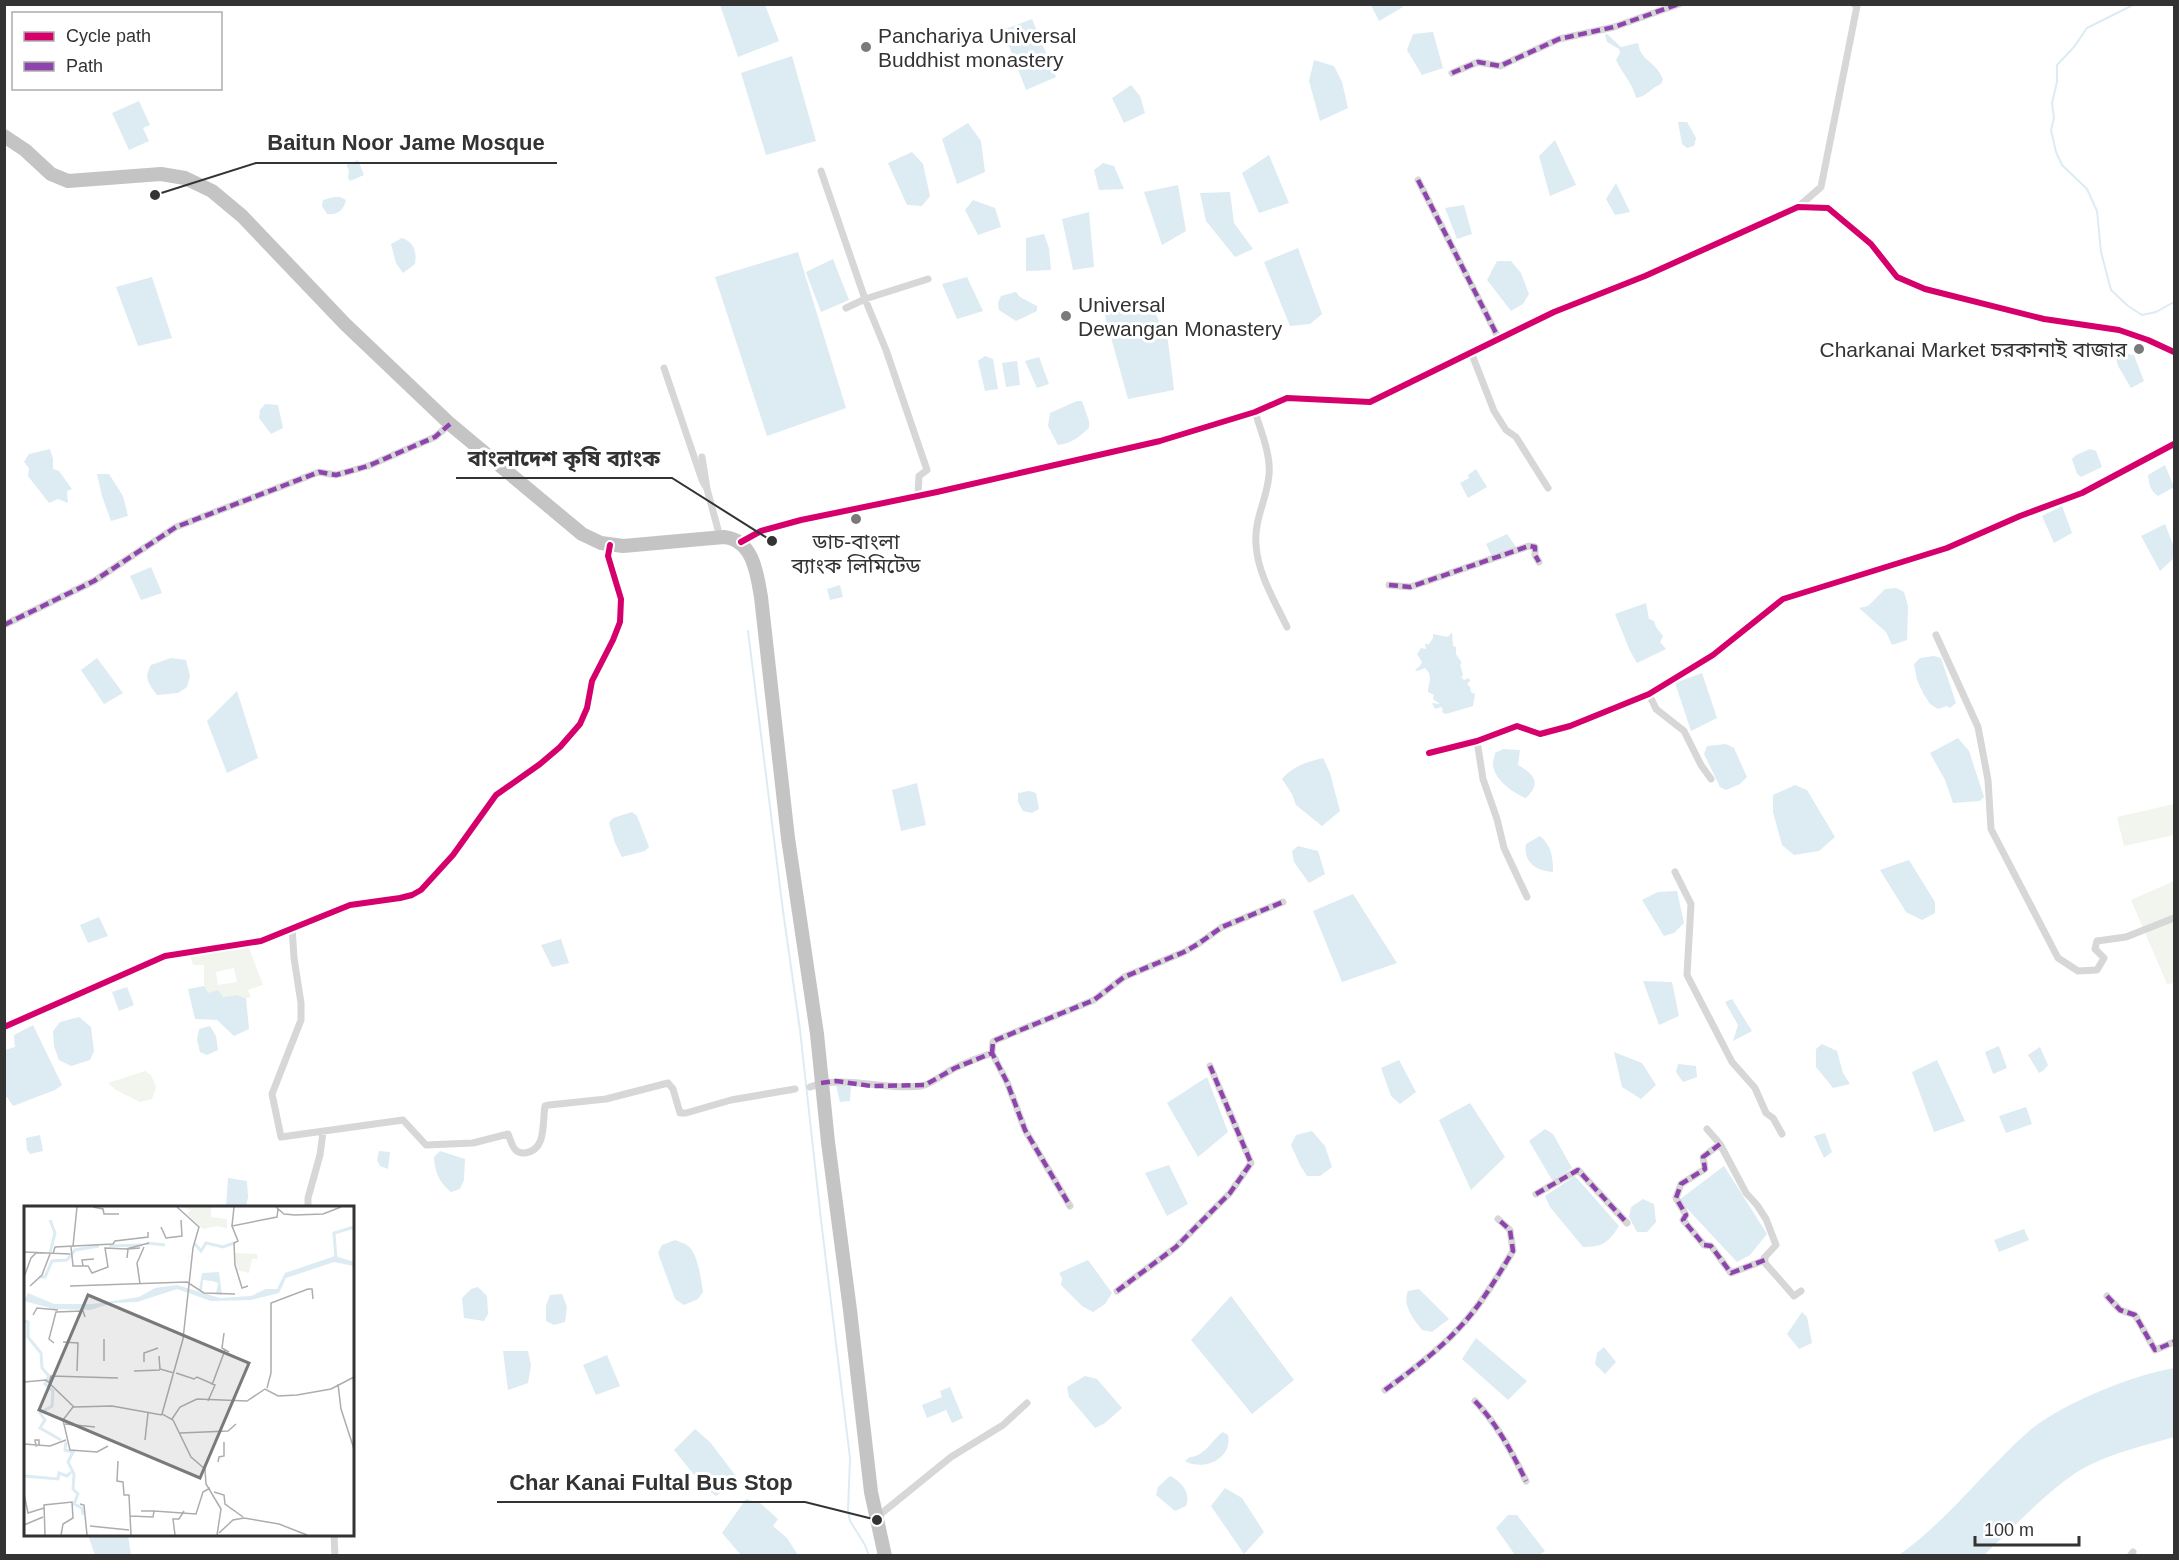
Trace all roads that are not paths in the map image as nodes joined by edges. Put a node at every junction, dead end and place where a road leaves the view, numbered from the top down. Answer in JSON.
{"nodes":[{"id":1,"x":1679,"y":4,"type":"edge"},
{"id":2,"x":1854,"y":4,"type":"edge"},
{"id":3,"x":1452,"y":74,"type":"dead end"},
{"id":4,"x":4,"y":136,"type":"edge"},
{"id":5,"x":821,"y":171,"type":"dead end"},
{"id":6,"x":1418,"y":180,"type":"dead end"},
{"id":7,"x":1798,"y":207,"type":"junction"},
{"id":8,"x":928,"y":279,"type":"dead end"},
{"id":9,"x":865,"y":299,"type":"junction"},
{"id":10,"x":846,"y":308,"type":"dead end"},
{"id":11,"x":1499,"y":339,"type":"junction"},
{"id":12,"x":1471,"y":352,"type":"junction"},
{"id":13,"x":2175,"y":352,"type":"edge"},
{"id":14,"x":664,"y":368,"type":"dead end"},
{"id":15,"x":1255,"y":412,"type":"junction"},
{"id":16,"x":450,"y":424,"type":"junction"},
{"id":17,"x":2175,"y":444,"type":"edge"},
{"id":18,"x":702,"y":457,"type":"dead end"},
{"id":19,"x":1548,"y":488,"type":"dead end"},
{"id":20,"x":707,"y":489,"type":"junction"},
{"id":21,"x":918,"y":496,"type":"junction"},
{"id":22,"x":720,"y":537,"type":"junction"},
{"id":23,"x":741,"y":542,"type":"junction"},
{"id":24,"x":610,"y":545,"type":"junction"},
{"id":25,"x":1539,"y":562,"type":"dead end"},
{"id":26,"x":1389,"y":585,"type":"dead end"},
{"id":27,"x":4,"y":625,"type":"edge"},
{"id":28,"x":1287,"y":627,"type":"dead end"},
{"id":29,"x":1936,"y":635,"type":"dead end"},
{"id":30,"x":1649,"y":694,"type":"junction"},
{"id":31,"x":1478,"y":741,"type":"junction"},
{"id":32,"x":1429,"y":753,"type":"dead end"},
{"id":33,"x":1711,"y":779,"type":"dead end"},
{"id":34,"x":1675,"y":872,"type":"dead end"},
{"id":35,"x":1527,"y":897,"type":"dead end"},
{"id":36,"x":1283,"y":902,"type":"dead end"},
{"id":37,"x":2175,"y":918,"type":"edge"},
{"id":38,"x":292,"y":927,"type":"junction"},
{"id":39,"x":4,"y":1027,"type":"edge"},
{"id":40,"x":992,"y":1053,"type":"junction"},
{"id":41,"x":1210,"y":1066,"type":"dead end"},
{"id":42,"x":816,"y":1085,"type":"junction"},
{"id":43,"x":795,"y":1089,"type":"dead end"},
{"id":44,"x":1707,"y":1129,"type":"dead end"},
{"id":45,"x":323,"y":1132,"type":"junction"},
{"id":46,"x":1782,"y":1134,"type":"dead end"},
{"id":47,"x":1720,"y":1144,"type":"junction"},
{"id":48,"x":1536,"y":1194,"type":"dead end"},
{"id":49,"x":308,"y":1206,"type":"edge"},
{"id":50,"x":1070,"y":1206,"type":"dead end"},
{"id":51,"x":1498,"y":1219,"type":"dead end"},
{"id":52,"x":1627,"y":1223,"type":"dead end"},
{"id":53,"x":1765,"y":1260,"type":"junction"},
{"id":54,"x":1117,"y":1291,"type":"dead end"},
{"id":55,"x":1801,"y":1291,"type":"dead end"},
{"id":56,"x":2107,"y":1296,"type":"dead end"},
{"id":57,"x":2175,"y":1342,"type":"edge"},
{"id":58,"x":1385,"y":1390,"type":"dead end"},
{"id":59,"x":1475,"y":1401,"type":"dead end"},
{"id":60,"x":1028,"y":1403,"type":"dead end"},
{"id":61,"x":1526,"y":1481,"type":"dead end"},
{"id":62,"x":876,"y":1518,"type":"junction"},
{"id":63,"x":334,"y":1536,"type":"edge"},
{"id":64,"x":335,"y":1556,"type":"edge"},
{"id":65,"x":885,"y":1556,"type":"edge"}],
"edges":[{"from":1,"to":3,"type":"street"},
{"from":2,"to":7,"type":"street"},
{"from":4,"to":16,"type":"highway"},
{"from":5,"to":9,"type":"street"},
{"from":6,"to":11,"type":"street"},
{"from":7,"to":11,"type":"street"},
{"from":7,"to":13,"type":"street"},
{"from":8,"to":9,"type":"street"},
{"from":9,"to":10,"type":"street"},
{"from":9,"to":21,"type":"street"},
{"from":11,"to":12,"type":"street"},
{"from":12,"to":15,"type":"street"},
{"from":12,"to":19,"type":"street"},
{"from":14,"to":20,"type":"street"},
{"from":15,"to":21,"type":"street"},
{"from":15,"to":28,"type":"street"},
{"from":16,"to":24,"type":"highway"},
{"from":16,"to":27,"type":"street"},
{"from":17,"to":30,"type":"street"},
{"from":18,"to":20,"type":"street"},
{"from":20,"to":22,"type":"street"},
{"from":21,"to":23,"type":"street"},
{"from":22,"to":23,"type":"highway"},
{"from":22,"to":24,"type":"highway"},
{"from":23,"to":42,"type":"highway"},
{"from":24,"to":38,"type":"street"},
{"from":25,"to":26,"type":"street"},
{"from":29,"to":37,"type":"street"},
{"from":30,"to":31,"type":"street"},
{"from":30,"to":33,"type":"street"},
{"from":31,"to":32,"type":"street"},
{"from":31,"to":35,"type":"street"},
{"from":34,"to":46,"type":"street"},
{"from":36,"to":40,"type":"street"},
{"from":38,"to":39,"type":"street"},
{"from":38,"to":45,"type":"street"},
{"from":40,"to":42,"type":"street"},
{"from":40,"to":50,"type":"street"},
{"from":41,"to":54,"type":"street"},
{"from":42,"to":62,"type":"highway"},
{"from":43,"to":45,"type":"street"},
{"from":44,"to":47,"type":"street"},
{"from":45,"to":49,"type":"street"},
{"from":47,"to":53,"type":"street"},
{"from":47,"to":53,"type":"street"},
{"from":48,"to":52,"type":"street"},
{"from":51,"to":58,"type":"street"},
{"from":53,"to":55,"type":"street"},
{"from":56,"to":57,"type":"street"},
{"from":59,"to":61,"type":"street"},
{"from":60,"to":62,"type":"street"},
{"from":62,"to":65,"type":"highway"},
{"from":63,"to":64,"type":"street"}]}
